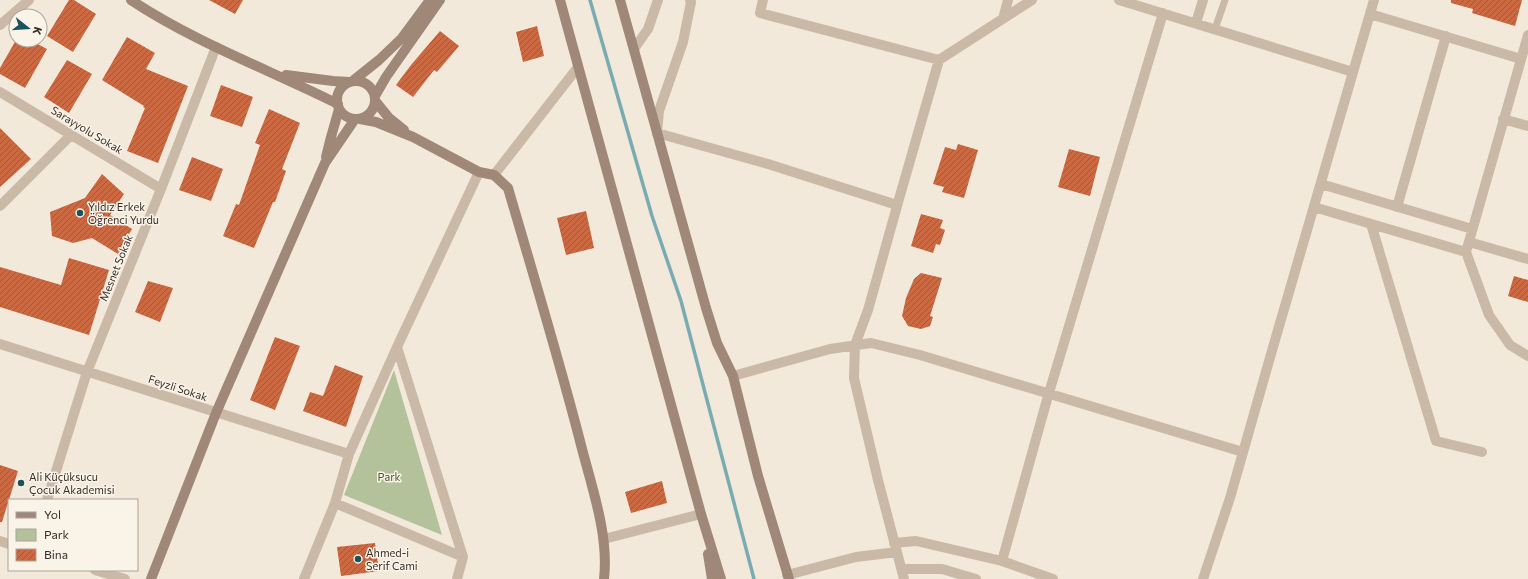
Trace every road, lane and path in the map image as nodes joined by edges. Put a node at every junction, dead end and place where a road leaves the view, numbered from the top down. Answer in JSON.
{"nodes":[{"id":1,"x":29,"y":0,"type":"edge"},
{"id":2,"x":131,"y":0,"type":"edge"},
{"id":3,"x":430,"y":0,"type":"edge"},
{"id":4,"x":440,"y":0,"type":"edge"},
{"id":5,"x":560,"y":0,"type":"edge"},
{"id":6,"x":620,"y":0,"type":"edge"},
{"id":7,"x":658,"y":0,"type":"edge"},
{"id":8,"x":690,"y":0,"type":"edge"},
{"id":9,"x":763,"y":0,"type":"edge"},
{"id":10,"x":1008,"y":0,"type":"edge"},
{"id":11,"x":1032,"y":0,"type":"edge"},
{"id":12,"x":1119,"y":0,"type":"edge"},
{"id":13,"x":1203,"y":0,"type":"edge"},
{"id":14,"x":1225,"y":0,"type":"edge"},
{"id":15,"x":1374,"y":0,"type":"edge"},
{"id":16,"x":1163,"y":13,"type":"junction"},
{"id":17,"x":1370,"y":14,"type":"junction"},
{"id":18,"x":1003,"y":18,"type":"junction"},
{"id":19,"x":1196,"y":23,"type":"junction"},
{"id":20,"x":0,"y":25,"type":"edge"},
{"id":21,"x":1215,"y":29,"type":"junction"},
{"id":22,"x":1528,"y":35,"type":"edge"},
{"id":23,"x":1446,"y":36,"type":"junction"},
{"id":24,"x":216,"y":47,"type":"junction"},
{"id":25,"x":634,"y":49,"type":"junction"},
{"id":26,"x":1521,"y":59,"type":"junction"},
{"id":27,"x":939,"y":60,"type":"junction"},
{"id":28,"x":578,"y":67,"type":"junction"},
{"id":29,"x":1353,"y":72,"type":"junction"},
{"id":30,"x":275,"y":73,"type":"junction"},
{"id":31,"x":352,"y":81,"type":"junction"},
{"id":32,"x":0,"y":92,"type":"edge"},
{"id":33,"x":375,"y":99,"type":"junction"},
{"id":34,"x":339,"y":107,"type":"junction"},
{"id":35,"x":357,"y":119,"type":"junction"},
{"id":36,"x":1503,"y":119,"type":"junction"},
{"id":37,"x":1528,"y":126,"type":"edge"},
{"id":38,"x":657,"y":133,"type":"junction"},
{"id":39,"x":71,"y":135,"type":"junction"},
{"id":40,"x":413,"y":137,"type":"junction"},
{"id":41,"x":325,"y":163,"type":"junction"},
{"id":42,"x":479,"y":172,"type":"junction"},
{"id":43,"x":494,"y":175,"type":"junction"},
{"id":44,"x":1320,"y":184,"type":"junction"},
{"id":45,"x":161,"y":189,"type":"junction"},
{"id":46,"x":897,"y":205,"type":"junction"},
{"id":47,"x":0,"y":206,"type":"edge"},
{"id":48,"x":1314,"y":207,"type":"junction"},
{"id":49,"x":1397,"y":207,"type":"junction"},
{"id":50,"x":1371,"y":224,"type":"junction"},
{"id":51,"x":1472,"y":229,"type":"junction"},
{"id":52,"x":1469,"y":242,"type":"junction"},
{"id":53,"x":1466,"y":252,"type":"junction"},
{"id":54,"x":1528,"y":259,"type":"edge"},
{"id":55,"x":0,"y":344,"type":"edge"},
{"id":56,"x":855,"y":345,"type":"junction"},
{"id":57,"x":397,"y":347,"type":"junction"},
{"id":58,"x":1528,"y":356,"type":"edge"},
{"id":59,"x":87,"y":372,"type":"junction"},
{"id":60,"x":733,"y":376,"type":"junction"},
{"id":61,"x":1049,"y":392,"type":"junction"},
{"id":62,"x":216,"y":413,"type":"junction"},
{"id":63,"x":1243,"y":452,"type":"junction"},
{"id":64,"x":1482,"y":452,"type":"dead end"},
{"id":65,"x":349,"y":454,"type":"junction"},
{"id":66,"x":47,"y":499,"type":"edge"},
{"id":67,"x":335,"y":504,"type":"junction"},
{"id":68,"x":701,"y":514,"type":"junction"},
{"id":69,"x":604,"y":539,"type":"junction"},
{"id":70,"x":896,"y":547,"type":"junction"},
{"id":71,"x":463,"y":557,"type":"junction"},
{"id":72,"x":1002,"y":561,"type":"junction"},
{"id":73,"x":99,"y":571,"type":"edge"},
{"id":74,"x":903,"y":574,"type":"edge"},
{"id":75,"x":788,"y":577,"type":"edge"},
{"id":76,"x":125,"y":579,"type":"edge"},
{"id":77,"x":151,"y":579,"type":"edge"},
{"id":78,"x":304,"y":579,"type":"edge"},
{"id":79,"x":457,"y":579,"type":"edge"},
{"id":80,"x":604,"y":579,"type":"edge"},
{"id":81,"x":712,"y":579,"type":"edge"},
{"id":82,"x":721,"y":579,"type":"edge"},
{"id":83,"x":976,"y":579,"type":"edge"},
{"id":84,"x":1053,"y":579,"type":"edge"},
{"id":85,"x":1203,"y":579,"type":"edge"}],
"edges":[{"from":1,"to":20,"type":"street"},
{"from":2,"to":24,"type":"street"},
{"from":3,"to":31,"type":"street"},
{"from":4,"to":33,"type":"street"},
{"from":5,"to":28,"type":"street"},
{"from":6,"to":25,"type":"street"},
{"from":7,"to":25,"type":"street"},
{"from":8,"to":38,"type":"street"},
{"from":9,"to":27,"type":"street"},
{"from":10,"to":18,"type":"street"},
{"from":11,"to":18,"type":"street"},
{"from":12,"to":16,"type":"street"},
{"from":13,"to":19,"type":"street"},
{"from":14,"to":21,"type":"lane"},
{"from":15,"to":17,"type":"street"},
{"from":16,"to":19,"type":"street"},
{"from":16,"to":61,"type":"street"},
{"from":17,"to":23,"type":"street"},
{"from":17,"to":29,"type":"street"},
{"from":18,"to":27,"type":"street"},
{"from":19,"to":21,"type":"street"},
{"from":21,"to":29,"type":"street"},
{"from":22,"to":26,"type":"street"},
{"from":23,"to":26,"type":"street"},
{"from":23,"to":49,"type":"street"},
{"from":24,"to":30,"type":"street"},
{"from":24,"to":45,"type":"street","name":"Mesnet Sokak"},
{"from":25,"to":38,"type":"street"},
{"from":26,"to":36,"type":"street"},
{"from":27,"to":46,"type":"street"},
{"from":28,"to":43,"type":"street"},
{"from":28,"to":68,"type":"street"},
{"from":29,"to":44,"type":"street"},
{"from":30,"to":31,"type":"street"},
{"from":30,"to":34,"type":"street"},
{"from":31,"to":33,"type":"street"},
{"from":31,"to":34,"type":"street"},
{"from":32,"to":39,"type":"street","name":"Sarayyolu Sokak"},
{"from":33,"to":35,"type":"street"},
{"from":33,"to":40,"type":"street"},
{"from":34,"to":35,"type":"street"},
{"from":34,"to":41,"type":"street"},
{"from":35,"to":40,"type":"street"},
{"from":35,"to":41,"type":"street"},
{"from":36,"to":37,"type":"street"},
{"from":36,"to":51,"type":"street"},
{"from":38,"to":46,"type":"street"},
{"from":38,"to":60,"type":"street"},
{"from":39,"to":45,"type":"street","name":"Sarayyolu Sokak"},
{"from":39,"to":47,"type":"street"},
{"from":40,"to":42,"type":"street"},
{"from":41,"to":62,"type":"street"},
{"from":42,"to":43,"type":"street"},
{"from":42,"to":57,"type":"street"},
{"from":43,"to":69,"type":"street"},
{"from":44,"to":48,"type":"street"},
{"from":44,"to":49,"type":"street"},
{"from":45,"to":59,"type":"street","name":"Mesnet Sokak"},
{"from":46,"to":56,"type":"street"},
{"from":48,"to":50,"type":"street"},
{"from":48,"to":63,"type":"street"},
{"from":49,"to":51,"type":"street"},
{"from":50,"to":53,"type":"street"},
{"from":50,"to":64,"type":"street"},
{"from":51,"to":52,"type":"street"},
{"from":52,"to":53,"type":"street"},
{"from":52,"to":54,"type":"street"},
{"from":53,"to":58,"type":"street"},
{"from":55,"to":59,"type":"street","name":"Feyzli Sokak"},
{"from":56,"to":60,"type":"street"},
{"from":56,"to":61,"type":"street"},
{"from":56,"to":70,"type":"street"},
{"from":57,"to":65,"type":"street"},
{"from":57,"to":71,"type":"street"},
{"from":59,"to":62,"type":"street","name":"Feyzli Sokak"},
{"from":59,"to":66,"type":"street","name":"Mesnet Sokak"},
{"from":60,"to":75,"type":"street"},
{"from":61,"to":63,"type":"street"},
{"from":61,"to":72,"type":"street"},
{"from":62,"to":65,"type":"street","name":"Feyzli Sokak"},
{"from":62,"to":77,"type":"street"},
{"from":63,"to":85,"type":"street"},
{"from":65,"to":67,"type":"street"},
{"from":67,"to":71,"type":"street"},
{"from":67,"to":78,"type":"street"},
{"from":68,"to":69,"type":"street"},
{"from":68,"to":81,"type":"street"},
{"from":68,"to":82,"type":"street"},
{"from":69,"to":80,"type":"street"},
{"from":70,"to":72,"type":"street"},
{"from":70,"to":74,"type":"street"},
{"from":70,"to":75,"type":"street"},
{"from":71,"to":79,"type":"street"},
{"from":72,"to":84,"type":"street"},
{"from":73,"to":76,"type":"street"},
{"from":74,"to":83,"type":"street"}]}
